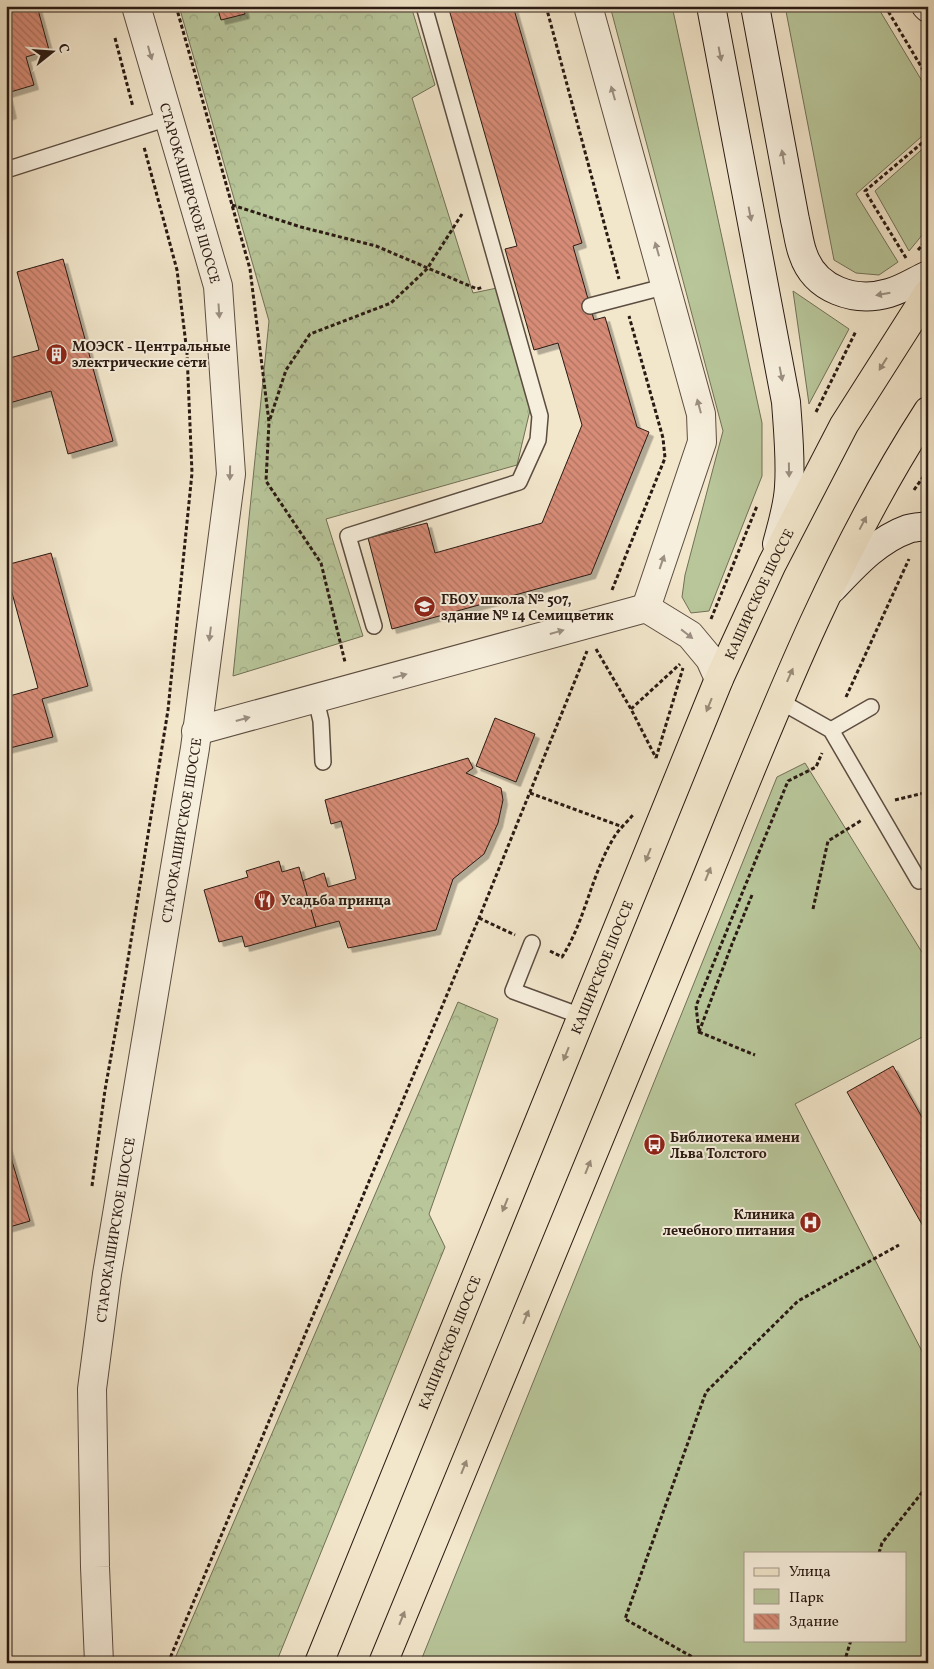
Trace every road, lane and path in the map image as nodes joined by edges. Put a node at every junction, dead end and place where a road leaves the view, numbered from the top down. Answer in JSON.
{"nodes":[{"id":1,"x":136,"y":6,"type":"edge"},
{"id":2,"x":176,"y":6,"type":"edge"},
{"id":3,"x":424,"y":6,"type":"edge"},
{"id":4,"x":546,"y":6,"type":"edge"},
{"id":5,"x":588,"y":6,"type":"edge"},
{"id":6,"x":711,"y":6,"type":"edge"},
{"id":7,"x":755,"y":6,"type":"edge"},
{"id":8,"x":886,"y":6,"type":"edge"},
{"id":9,"x":114,"y":34,"type":"dead end"},
{"id":10,"x":928,"y":78,"type":"edge"},
{"id":11,"x":168,"y":118,"type":"junction"},
{"id":12,"x":139,"y":127,"type":"junction"},
{"id":13,"x":928,"y":138,"type":"edge"},
{"id":14,"x":6,"y":170,"type":"edge"},
{"id":15,"x":232,"y":205,"type":"junction"},
{"id":16,"x":482,"y":208,"type":"junction"},
{"id":17,"x":918,"y":268,"type":"edge"},
{"id":18,"x":427,"y":269,"type":"junction"},
{"id":19,"x":504,"y":282,"type":"junction"},
{"id":20,"x":667,"y":286,"type":"junction"},
{"id":21,"x":928,"y":293,"type":"edge"},
{"id":22,"x":624,"y":298,"type":"junction"},
{"id":23,"x":590,"y":306,"type":"dead end"},
{"id":24,"x":856,"y":331,"type":"dead end"},
{"id":25,"x":928,"y":411,"type":"edge"},
{"id":26,"x":816,"y":412,"type":"dead end"},
{"id":27,"x":269,"y":422,"type":"junction"},
{"id":28,"x":758,"y":504,"type":"dead end"},
{"id":29,"x":928,"y":526,"type":"edge"},
{"id":30,"x":911,"y":555,"type":"dead end"},
{"id":31,"x":772,"y":564,"type":"junction"},
{"id":32,"x":824,"y":598,"type":"junction"},
{"id":33,"x":646,"y":608,"type":"junction"},
{"id":34,"x":374,"y":626,"type":"dead end"},
{"id":35,"x":595,"y":631,"type":"junction"},
{"id":36,"x":700,"y":647,"type":"junction"},
{"id":37,"x":346,"y":666,"type":"dead end"},
{"id":38,"x":719,"y":679,"type":"junction"},
{"id":39,"x":316,"y":700,"type":"junction"},
{"id":40,"x":778,"y":700,"type":"junction"},
{"id":41,"x":871,"y":707,"type":"dead end"},
{"id":42,"x":631,"y":709,"type":"junction"},
{"id":43,"x":831,"y":730,"type":"junction"},
{"id":44,"x":196,"y":732,"type":"junction"},
{"id":45,"x":656,"y":758,"type":"junction"},
{"id":46,"x":323,"y":762,"type":"dead end"},
{"id":47,"x":653,"y":766,"type":"dead end"},
{"id":48,"x":928,"y":792,"type":"edge"},
{"id":49,"x":530,"y":793,"type":"junction"},
{"id":50,"x":878,"y":811,"type":"junction"},
{"id":51,"x":634,"y":814,"type":"dead end"},
{"id":52,"x":623,"y":827,"type":"junction"},
{"id":53,"x":919,"y":881,"type":"dead end"},
{"id":54,"x":752,"y":895,"type":"dead end"},
{"id":55,"x":813,"y":909,"type":"dead end"},
{"id":56,"x":572,"y":942,"type":"dead end"},
{"id":57,"x":532,"y":943,"type":"dead end"},
{"id":58,"x":582,"y":1016,"type":"junction"},
{"id":59,"x":700,"y":1032,"type":"junction"},
{"id":60,"x":755,"y":1055,"type":"dead end"},
{"id":61,"x":91,"y":1195,"type":"dead end"},
{"id":62,"x":899,"y":1245,"type":"dead end"},
{"id":63,"x":928,"y":1485,"type":"edge"},
{"id":64,"x":879,"y":1552,"type":"edge"},
{"id":65,"x":850,"y":1642,"type":"edge"},
{"id":66,"x":99,"y":1663,"type":"edge"},
{"id":67,"x":168,"y":1663,"type":"edge"},
{"id":68,"x":319,"y":1663,"type":"edge"},
{"id":69,"x":383,"y":1663,"type":"edge"},
{"id":70,"x":703,"y":1663,"type":"edge"},
{"id":71,"x":844,"y":1663,"type":"edge"}],
"edges":[{"from":1,"to":11,"type":"street","name":"СТАРОКАШИРСКОЕ ШОССЕ","one_way":true},
{"from":2,"to":15,"type":"path"},
{"from":3,"to":16,"type":"lane"},
{"from":4,"to":22,"type":"path"},
{"from":20,"to":5,"type":"street","one_way":true},
{"from":6,"to":31,"type":"street","one_way":true},
{"from":17,"to":7,"type":"street","one_way":true},
{"from":8,"to":10,"type":"path"},
{"from":9,"to":12,"type":"path"},
{"from":11,"to":12,"type":"lane"},
{"from":11,"to":44,"type":"street","name":"СТАРОКАШИРСКОЕ ШОССЕ","one_way":true},
{"from":12,"to":14,"type":"lane"},
{"from":12,"to":61,"type":"path"},
{"from":13,"to":17,"type":"path"},
{"from":15,"to":18,"type":"path"},
{"from":15,"to":27,"type":"path"},
{"from":16,"to":18,"type":"path"},
{"from":16,"to":19,"type":"lane"},
{"from":18,"to":19,"type":"path"},
{"from":18,"to":27,"type":"path"},
{"from":19,"to":34,"type":"lane"},
{"from":20,"to":22,"type":"lane"},
{"from":33,"to":20,"type":"street","one_way":true},
{"from":21,"to":31,"type":"main road","name":"КАШИРСКОЕ ШОССЕ","one_way":true},
{"from":22,"to":23,"type":"lane"},
{"from":22,"to":35,"type":"path"},
{"from":24,"to":26,"type":"path"},
{"from":32,"to":25,"type":"main road","one_way":true},
{"from":27,"to":37,"type":"path"},
{"from":28,"to":36,"type":"path"},
{"from":29,"to":32,"type":"street"},
{"from":30,"to":43,"type":"path"},
{"from":31,"to":38,"type":"main road","name":"КАШИРСКОЕ ШОССЕ"},
{"from":40,"to":32,"type":"main road","one_way":true},
{"from":33,"to":35,"type":"street"},
{"from":33,"to":36,"type":"street","one_way":true},
{"from":39,"to":35,"type":"street","one_way":true},
{"from":35,"to":42,"type":"path"},
{"from":35,"to":49,"type":"path"},
{"from":36,"to":38,"type":"street"},
{"from":38,"to":58,"type":"main road","name":"КАШИРСКОЕ ШОССЕ","one_way":true},
{"from":44,"to":39,"type":"street","one_way":true},
{"from":39,"to":46,"type":"lane"},
{"from":40,"to":43,"type":"lane"},
{"from":69,"to":40,"type":"main road","one_way":true},
{"from":41,"to":43,"type":"lane"},
{"from":42,"to":45,"type":"path"},
{"from":42,"to":45,"type":"path"},
{"from":43,"to":50,"type":"lane"},
{"from":43,"to":59,"type":"path"},
{"from":44,"to":66,"type":"street","name":"СТАРОКАШИРСКОЕ ШОССЕ"},
{"from":45,"to":47,"type":"path"},
{"from":48,"to":50,"type":"path"},
{"from":49,"to":52,"type":"path"},
{"from":49,"to":67,"type":"path"},
{"from":50,"to":53,"type":"lane"},
{"from":50,"to":55,"type":"path"},
{"from":51,"to":52,"type":"path"},
{"from":52,"to":56,"type":"path"},
{"from":54,"to":59,"type":"path"},
{"from":57,"to":58,"type":"lane"},
{"from":58,"to":68,"type":"main road","name":"КАШИРСКОЕ ШОССЕ","one_way":true},
{"from":59,"to":60,"type":"path"},
{"from":62,"to":70,"type":"path"},
{"from":63,"to":64,"type":"path"},
{"from":65,"to":71,"type":"path"}]}
